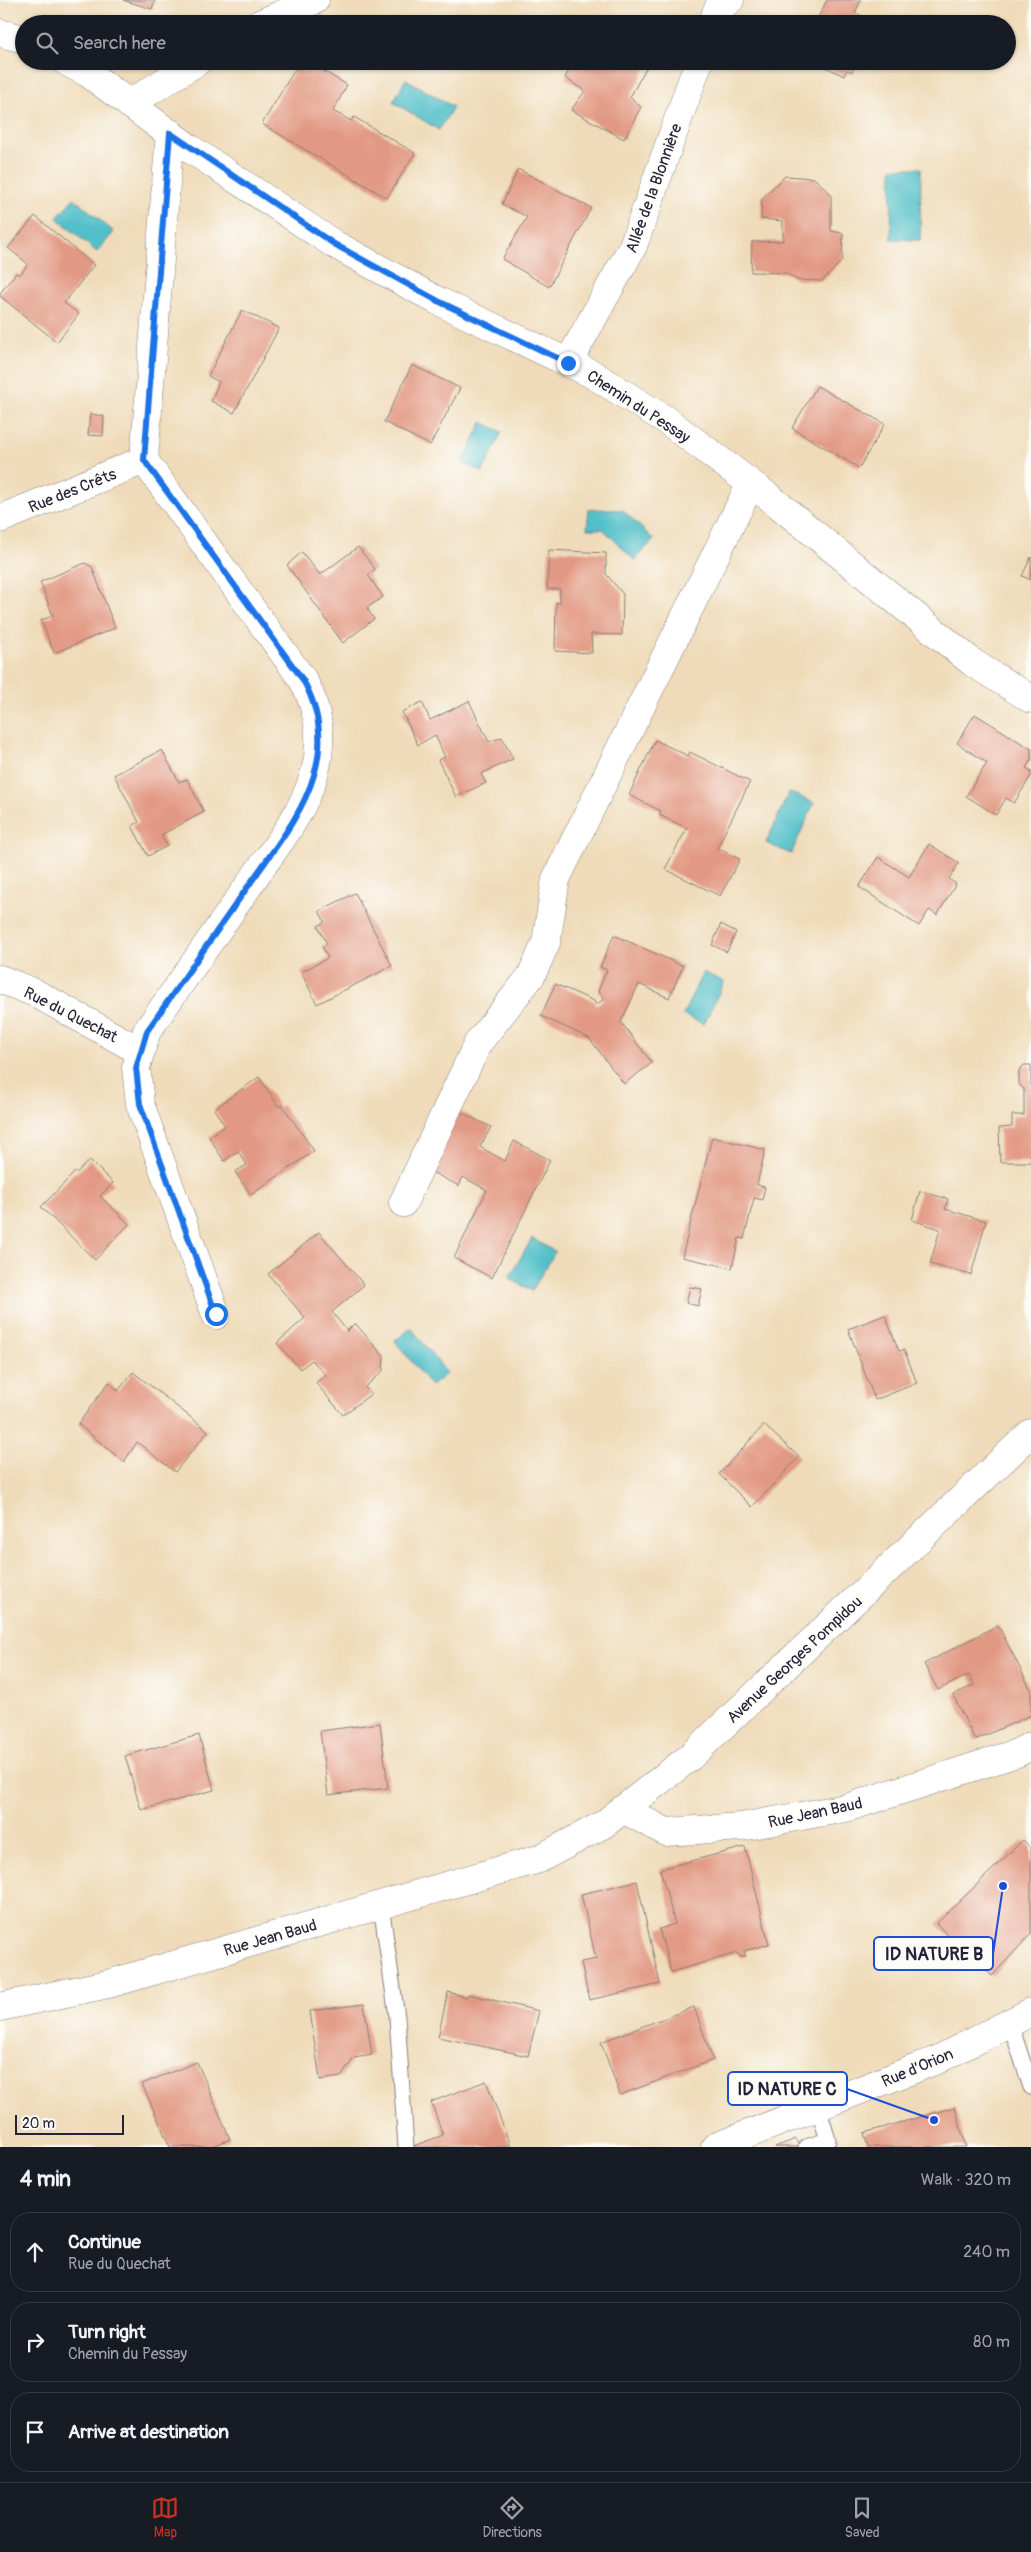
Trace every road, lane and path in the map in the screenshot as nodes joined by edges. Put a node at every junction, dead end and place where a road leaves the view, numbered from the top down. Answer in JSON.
{"nodes":[{"id":1,"x":315,"y":0,"type":"edge"},
{"id":2,"x":730,"y":0,"type":"edge"},
{"id":3,"x":280,"y":15,"type":"edge"},
{"id":4,"x":715,"y":15,"type":"edge"},
{"id":5,"x":0,"y":33,"type":"edge"},
{"id":6,"x":15,"y":37,"type":"edge"},
{"id":7,"x":82,"y":70,"type":"edge"},
{"id":8,"x":184,"y":70,"type":"edge"},
{"id":9,"x":696,"y":70,"type":"edge"},
{"id":10,"x":129,"y":104,"type":"junction"},
{"id":11,"x":170,"y":133,"type":"junction"},
{"id":12,"x":568,"y":363,"type":"junction"},
{"id":13,"x":144,"y":460,"type":"junction"},
{"id":14,"x":750,"y":485,"type":"junction"},
{"id":15,"x":0,"y":519,"type":"edge"},
{"id":16,"x":1031,"y":699,"type":"edge"},
{"id":17,"x":0,"y":979,"type":"edge"},
{"id":18,"x":140,"y":1051,"type":"junction"},
{"id":19,"x":403,"y":1203,"type":"dead end"},
{"id":20,"x":216,"y":1314,"type":"dead end"},
{"id":21,"x":1031,"y":1433,"type":"edge"},
{"id":22,"x":1031,"y":1746,"type":"edge"},
{"id":23,"x":625,"y":1810,"type":"junction"},
{"id":24,"x":539,"y":1859,"type":"joint"},
{"id":25,"x":381,"y":1905,"type":"junction"},
{"id":26,"x":0,"y":2006,"type":"edge"},
{"id":27,"x":1020,"y":2018,"type":"edge"},
{"id":28,"x":1031,"y":2088,"type":"edge"},
{"id":29,"x":818,"y":2107,"type":"junction"},
{"id":30,"x":406,"y":2147,"type":"edge"},
{"id":31,"x":716,"y":2147,"type":"edge"},
{"id":32,"x":806,"y":2147,"type":"edge"}],
"edges":[{"from":1,"to":3,"type":"street"},
{"from":2,"to":4,"type":"street"},
{"from":5,"to":6,"type":"street"},
{"from":7,"to":10,"type":"street","name":"Chemin du Pessay"},
{"from":8,"to":10,"type":"street"},
{"from":9,"to":12,"type":"street","name":"Allée de la Blonnière"},
{"from":10,"to":11,"type":"street","name":"Chemin du Pessay"},
{"from":11,"to":12,"type":"street","name":"Chemin du Pessay"},
{"from":11,"to":13,"type":"street"},
{"from":12,"to":14,"type":"street","name":"Chemin du Pessay"},
{"from":13,"to":15,"type":"street","name":"Rue des Crêts"},
{"from":13,"to":18,"type":"street"},
{"from":14,"to":16,"type":"street","name":"Chemin du Pessay"},
{"from":14,"to":19,"type":"street"},
{"from":17,"to":18,"type":"street","name":"Rue du Quechat"},
{"from":18,"to":20,"type":"street"},
{"from":21,"to":23,"type":"street","name":"Avenue Georges Pompidou"},
{"from":22,"to":23,"type":"street","name":"Rue Jean Baud"},
{"from":23,"to":24,"type":"street","name":"Avenue Georges Pompidou"},
{"from":24,"to":25,"type":"street","name":"Rue Jean Baud"},
{"from":25,"to":26,"type":"street","name":"Rue Jean Baud"},
{"from":25,"to":30,"type":"lane"},
{"from":27,"to":28,"type":"lane"},
{"from":27,"to":29,"type":"street","name":"Rue d’Orion"},
{"from":29,"to":31,"type":"street","name":"Rue d’Orion"},
{"from":29,"to":32,"type":"lane"}]}
